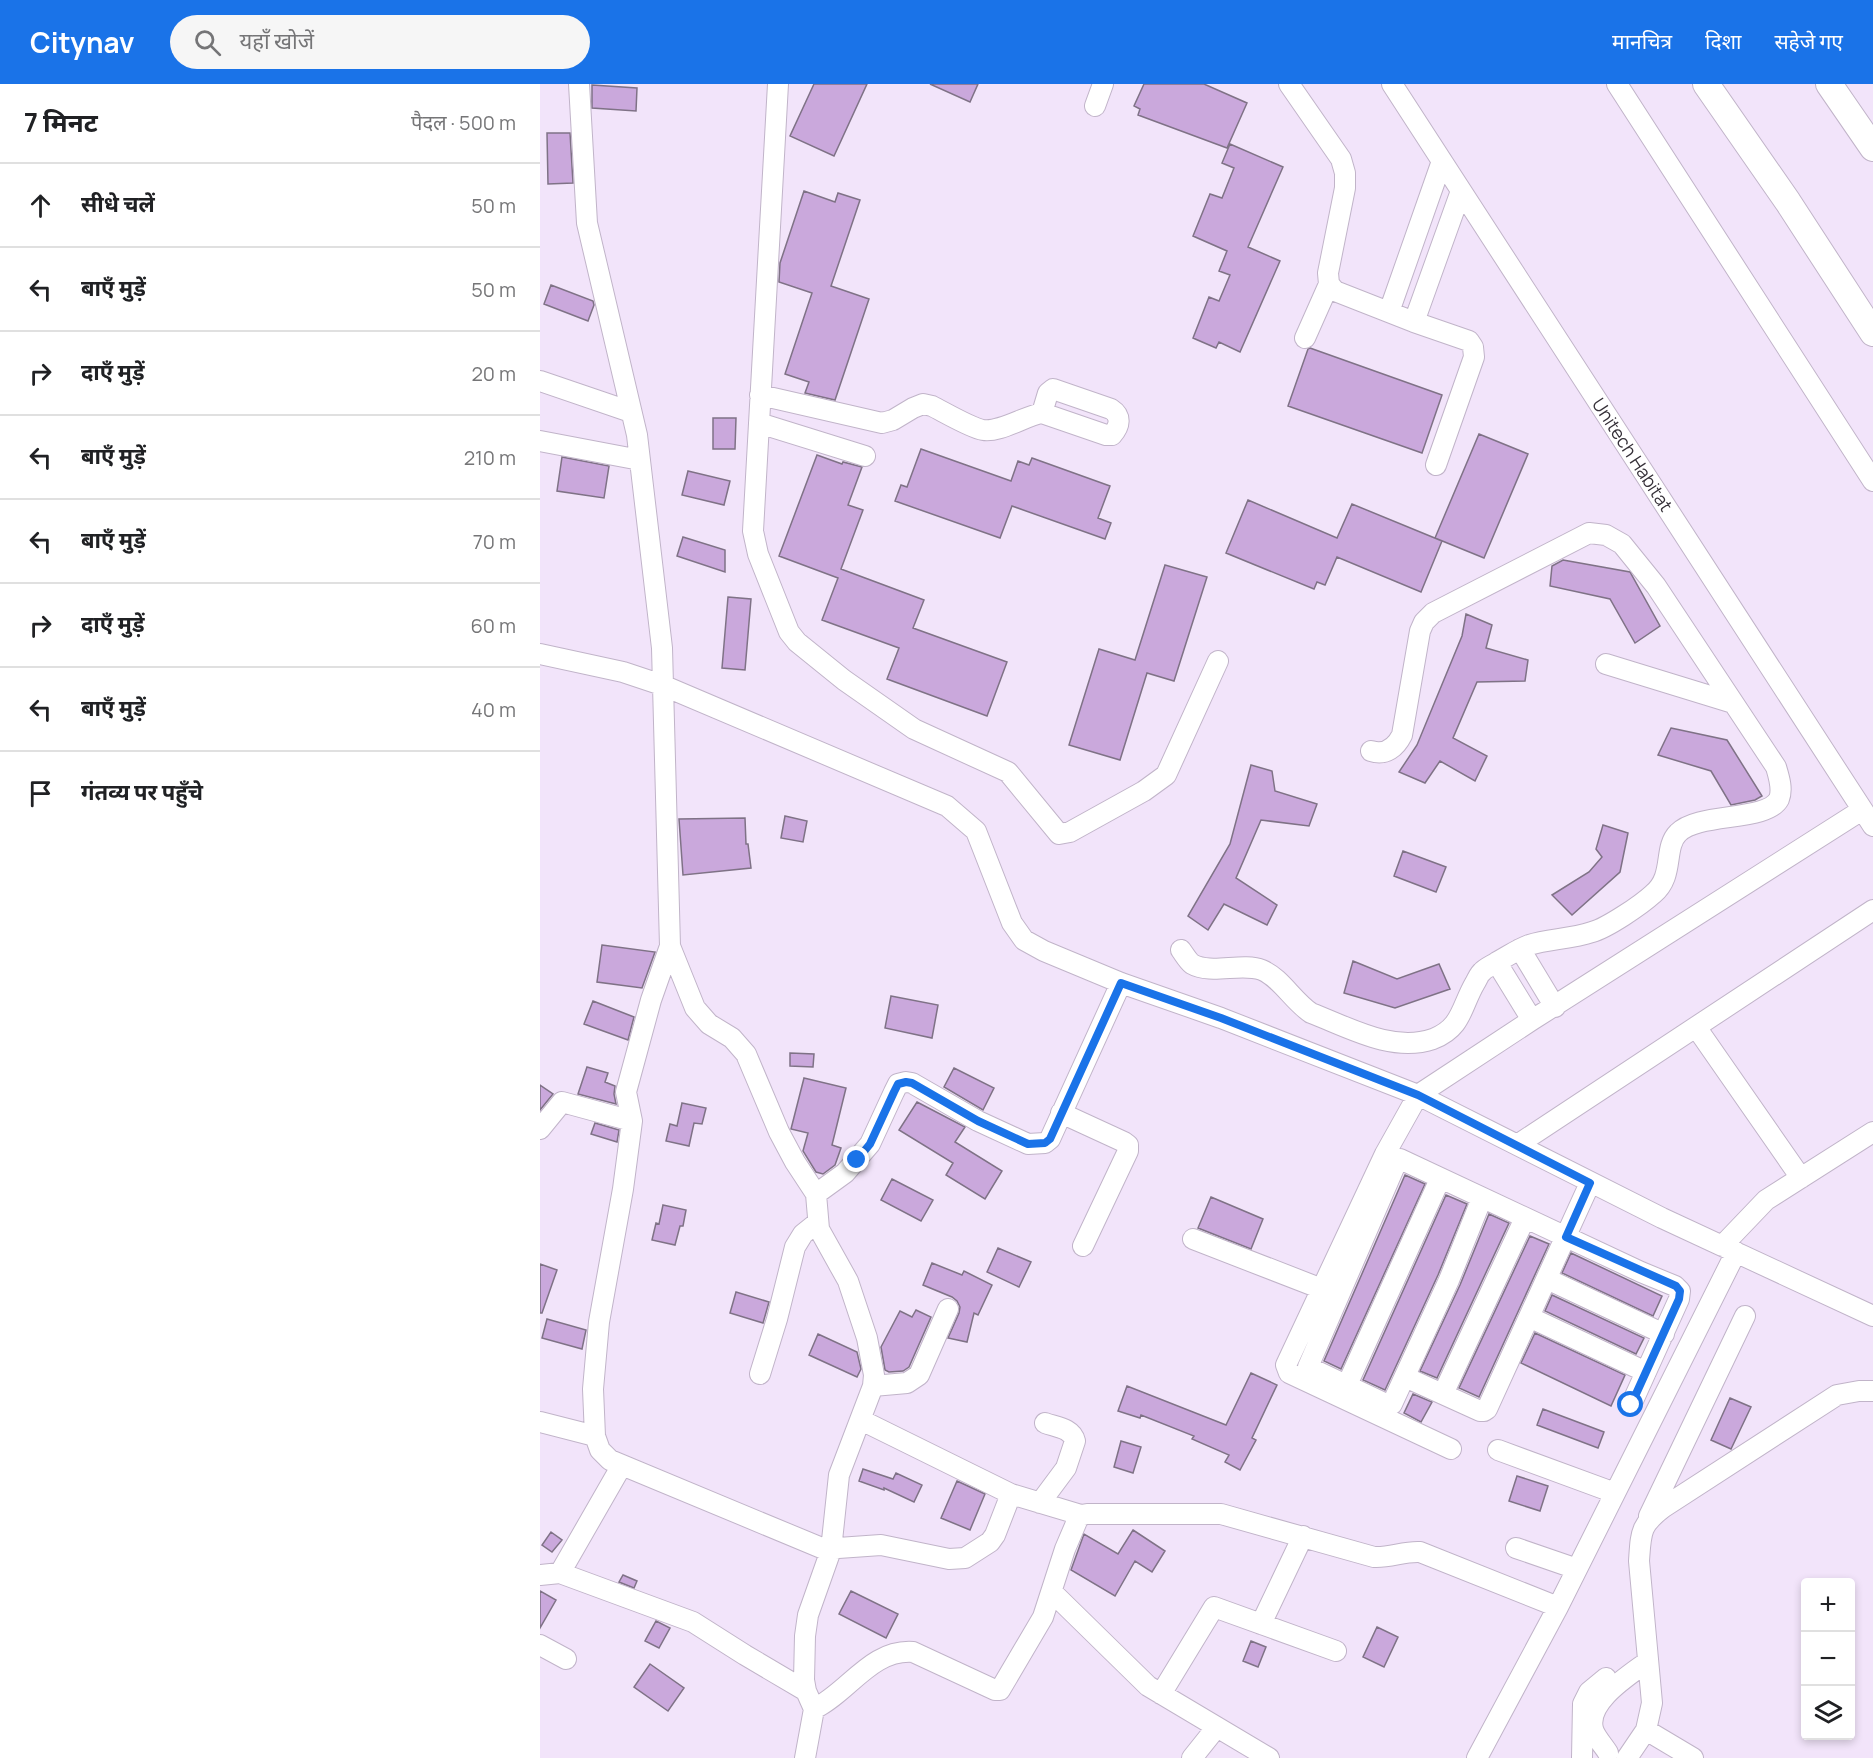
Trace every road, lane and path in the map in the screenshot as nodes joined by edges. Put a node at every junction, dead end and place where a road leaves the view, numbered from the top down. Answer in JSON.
{"nodes":[{"id":1,"x":579,"y":84,"type":"edge"},
{"id":2,"x":778,"y":84,"type":"edge"},
{"id":3,"x":1103,"y":84,"type":"edge"},
{"id":4,"x":1289,"y":84,"type":"edge"},
{"id":5,"x":1392,"y":84,"type":"edge"},
{"id":6,"x":1617,"y":84,"type":"edge"},
{"id":7,"x":1706,"y":84,"type":"edge"},
{"id":8,"x":1829,"y":84,"type":"edge"},
{"id":9,"x":1095,"y":106,"type":"dead end"},
{"id":10,"x":1873,"y":148,"type":"edge"},
{"id":11,"x":1442,"y":161,"type":"junction"},
{"id":12,"x":1461,"y":191,"type":"junction"},
{"id":13,"x":1329,"y":284,"type":"junction"},
{"id":14,"x":1389,"y":312,"type":"junction"},
{"id":15,"x":1414,"y":322,"type":"junction"},
{"id":16,"x":1873,"y":333,"type":"edge"},
{"id":17,"x":1305,"y":338,"type":"dead end"},
{"id":18,"x":540,"y":381,"type":"edge"},
{"id":19,"x":760,"y":395,"type":"junction"},
{"id":20,"x":631,"y":412,"type":"junction"},
{"id":21,"x":1042,"y":413,"type":"dead end"},
{"id":22,"x":759,"y":423,"type":"junction"},
{"id":23,"x":540,"y":441,"type":"edge"},
{"id":24,"x":865,"y":456,"type":"dead end"},
{"id":25,"x":640,"y":460,"type":"junction"},
{"id":26,"x":1436,"y":465,"type":"dead end"},
{"id":27,"x":1873,"y":481,"type":"edge"},
{"id":28,"x":540,"y":654,"type":"edge"},
{"id":29,"x":1218,"y":661,"type":"dead end"},
{"id":30,"x":1606,"y":664,"type":"dead end"},
{"id":31,"x":662,"y":686,"type":"junction"},
{"id":32,"x":1733,"y":703,"type":"junction"},
{"id":33,"x":1371,"y":751,"type":"dead end"},
{"id":34,"x":1868,"y":818,"type":"edge"},
{"id":35,"x":1873,"y":910,"type":"edge"},
{"id":36,"x":670,"y":946,"type":"junction"},
{"id":37,"x":1520,"y":949,"type":"junction"},
{"id":38,"x":1180,"y":950,"type":"dead end"},
{"id":39,"x":1497,"y":963,"type":"junction"},
{"id":40,"x":1121,"y":983,"type":"junction"},
{"id":41,"x":1555,"y":1006,"type":"junction"},
{"id":42,"x":1532,"y":1020,"type":"junction"},
{"id":43,"x":1696,"y":1027,"type":"junction"},
{"id":44,"x":1418,"y":1095,"type":"junction"},
{"id":45,"x":1061,"y":1113,"type":"junction"},
{"id":46,"x":632,"y":1121,"type":"junction"},
{"id":47,"x":540,"y":1129,"type":"edge"},
{"id":48,"x":1873,"y":1132,"type":"edge"},
{"id":49,"x":1517,"y":1146,"type":"junction"},
{"id":50,"x":1801,"y":1178,"type":"junction"},
{"id":51,"x":1440,"y":1179,"type":"junction"},
{"id":52,"x":1590,"y":1183,"type":"junction"},
{"id":53,"x":816,"y":1194,"type":"junction"},
{"id":54,"x":1482,"y":1198,"type":"junction"},
{"id":55,"x":1525,"y":1218,"type":"junction"},
{"id":56,"x":818,"y":1222,"type":"junction"},
{"id":57,"x":1566,"y":1237,"type":"junction"},
{"id":58,"x":1193,"y":1239,"type":"dead end"},
{"id":59,"x":1083,"y":1246,"type":"dead end"},
{"id":60,"x":1729,"y":1249,"type":"junction"},
{"id":61,"x":1547,"y":1279,"type":"junction"},
{"id":62,"x":1322,"y":1289,"type":"junction"},
{"id":63,"x":948,"y":1309,"type":"dead end"},
{"id":64,"x":1745,"y":1316,"type":"dead end"},
{"id":65,"x":1873,"y":1316,"type":"edge"},
{"id":66,"x":1529,"y":1317,"type":"junction"},
{"id":67,"x":1664,"y":1334,"type":"junction"},
{"id":68,"x":1646,"y":1372,"type":"junction"},
{"id":69,"x":760,"y":1374,"type":"dead end"},
{"id":70,"x":1405,"y":1377,"type":"junction"},
{"id":71,"x":1347,"y":1385,"type":"junction"},
{"id":72,"x":873,"y":1386,"type":"junction"},
{"id":73,"x":1873,"y":1391,"type":"edge"},
{"id":74,"x":1443,"y":1394,"type":"junction"},
{"id":75,"x":1631,"y":1405,"type":"dead end"},
{"id":76,"x":861,"y":1420,"type":"junction"},
{"id":77,"x":540,"y":1422,"type":"edge"},
{"id":78,"x":1045,"y":1423,"type":"dead end"},
{"id":79,"x":595,"y":1436,"type":"junction"},
{"id":80,"x":1451,"y":1449,"type":"dead end"},
{"id":81,"x":1498,"y":1450,"type":"dead end"},
{"id":82,"x":622,"y":1465,"type":"junction"},
{"id":83,"x":1615,"y":1493,"type":"junction"},
{"id":84,"x":1011,"y":1494,"type":"junction"},
{"id":85,"x":1040,"y":1503,"type":"junction"},
{"id":86,"x":1081,"y":1515,"type":"junction"},
{"id":87,"x":1647,"y":1520,"type":"junction"},
{"id":88,"x":1303,"y":1536,"type":"junction"},
{"id":89,"x":1516,"y":1548,"type":"dead end"},
{"id":90,"x":831,"y":1550,"type":"junction"},
{"id":91,"x":1577,"y":1569,"type":"junction"},
{"id":92,"x":550,"y":1574,"type":"edge"},
{"id":93,"x":1052,"y":1592,"type":"junction"},
{"id":94,"x":1558,"y":1607,"type":"junction"},
{"id":95,"x":1262,"y":1624,"type":"junction"},
{"id":96,"x":540,"y":1645,"type":"edge"},
{"id":97,"x":1336,"y":1651,"type":"dead end"},
{"id":98,"x":566,"y":1659,"type":"dead end"},
{"id":99,"x":1647,"y":1662,"type":"junction"},
{"id":100,"x":1606,"y":1678,"type":"dead end"},
{"id":101,"x":806,"y":1691,"type":"junction"},
{"id":102,"x":1161,"y":1694,"type":"junction"},
{"id":103,"x":814,"y":1709,"type":"junction"},
{"id":104,"x":1216,"y":1728,"type":"junction"},
{"id":105,"x":1646,"y":1730,"type":"junction"},
{"id":106,"x":1618,"y":1755,"type":"edge"},
{"id":107,"x":806,"y":1758,"type":"edge"},
{"id":108,"x":1192,"y":1758,"type":"edge"},
{"id":109,"x":1269,"y":1758,"type":"edge"},
{"id":110,"x":1477,"y":1758,"type":"edge"},
{"id":111,"x":1582,"y":1758,"type":"edge"},
{"id":112,"x":1693,"y":1758,"type":"edge"}],
"edges":[{"from":1,"to":20,"type":"street"},
{"from":2,"to":19,"type":"street"},
{"from":3,"to":9,"type":"street"},
{"from":4,"to":13,"type":"street"},
{"from":5,"to":11,"type":"street","name":"Unitech Habitat"},
{"from":6,"to":27,"type":"street"},
{"from":7,"to":16,"type":"main road"},
{"from":8,"to":10,"type":"main road"},
{"from":11,"to":12,"type":"street","name":"Unitech Habitat"},
{"from":11,"to":14,"type":"street"},
{"from":12,"to":15,"type":"street"},
{"from":12,"to":34,"type":"street","name":"Unitech Habitat"},
{"from":13,"to":14,"type":"street"},
{"from":13,"to":17,"type":"street"},
{"from":14,"to":15,"type":"street"},
{"from":15,"to":26,"type":"street"},
{"from":18,"to":20,"type":"street"},
{"from":19,"to":21,"type":"street"},
{"from":19,"to":22,"type":"street"},
{"from":20,"to":25,"type":"street"},
{"from":22,"to":24,"type":"street"},
{"from":22,"to":29,"type":"street"},
{"from":23,"to":25,"type":"street"},
{"from":25,"to":31,"type":"street"},
{"from":28,"to":31,"type":"street"},
{"from":30,"to":32,"type":"street"},
{"from":31,"to":36,"type":"street"},
{"from":31,"to":40,"type":"street"},
{"from":32,"to":33,"type":"street"},
{"from":32,"to":37,"type":"street"},
{"from":34,"to":41,"type":"street"},
{"from":35,"to":43,"type":"street"},
{"from":36,"to":46,"type":"street"},
{"from":36,"to":53,"type":"street"},
{"from":37,"to":39,"type":"street"},
{"from":37,"to":41,"type":"street"},
{"from":38,"to":39,"type":"street"},
{"from":39,"to":42,"type":"street"},
{"from":40,"to":44,"type":"street"},
{"from":40,"to":45,"type":"street"},
{"from":41,"to":42,"type":"street"},
{"from":42,"to":44,"type":"street"},
{"from":43,"to":49,"type":"street"},
{"from":43,"to":50,"type":"street"},
{"from":44,"to":49,"type":"street"},
{"from":44,"to":62,"type":"street"},
{"from":45,"to":53,"type":"street"},
{"from":45,"to":59,"type":"street"},
{"from":46,"to":47,"type":"street"},
{"from":46,"to":79,"type":"street"},
{"from":48,"to":50,"type":"street"},
{"from":49,"to":52,"type":"street"},
{"from":50,"to":60,"type":"street"},
{"from":51,"to":54,"type":"street"},
{"from":51,"to":71,"type":"street"},
{"from":51,"to":71,"type":"street"},
{"from":52,"to":57,"type":"street"},
{"from":52,"to":60,"type":"street"},
{"from":53,"to":56,"type":"street"},
{"from":54,"to":55,"type":"street"},
{"from":54,"to":70,"type":"street"},
{"from":55,"to":57,"type":"street"},
{"from":55,"to":74,"type":"street"},
{"from":56,"to":69,"type":"street"},
{"from":56,"to":72,"type":"street"},
{"from":57,"to":61,"type":"street"},
{"from":57,"to":67,"type":"street"},
{"from":58,"to":62,"type":"street"},
{"from":60,"to":65,"type":"street"},
{"from":60,"to":83,"type":"street"},
{"from":61,"to":66,"type":"street"},
{"from":61,"to":67,"type":"street"},
{"from":62,"to":80,"type":"street"},
{"from":63,"to":72,"type":"street"},
{"from":64,"to":87,"type":"street"},
{"from":66,"to":68,"type":"street"},
{"from":66,"to":74,"type":"street"},
{"from":67,"to":68,"type":"street"},
{"from":68,"to":75,"type":"street"},
{"from":70,"to":71,"type":"street"},
{"from":70,"to":74,"type":"street"},
{"from":72,"to":76,"type":"street"},
{"from":73,"to":87,"type":"street"},
{"from":76,"to":84,"type":"street"},
{"from":76,"to":90,"type":"street"},
{"from":77,"to":79,"type":"street"},
{"from":78,"to":85,"type":"street"},
{"from":79,"to":82,"type":"street"},
{"from":81,"to":83,"type":"street"},
{"from":82,"to":90,"type":"street"},
{"from":82,"to":92,"type":"street"},
{"from":83,"to":91,"type":"street"},
{"from":84,"to":85,"type":"street"},
{"from":84,"to":90,"type":"street"},
{"from":85,"to":86,"type":"street"},
{"from":86,"to":88,"type":"street"},
{"from":86,"to":93,"type":"street"},
{"from":87,"to":99,"type":"street"},
{"from":88,"to":94,"type":"street"},
{"from":88,"to":95,"type":"street"},
{"from":89,"to":91,"type":"street"},
{"from":90,"to":101,"type":"street"},
{"from":91,"to":94,"type":"street"},
{"from":92,"to":101,"type":"street"},
{"from":93,"to":102,"type":"street"},
{"from":93,"to":103,"type":"street"},
{"from":94,"to":110,"type":"street"},
{"from":95,"to":97,"type":"street"},
{"from":95,"to":102,"type":"street"},
{"from":96,"to":98,"type":"street"},
{"from":99,"to":105,"type":"street"},
{"from":99,"to":106,"type":"street"},
{"from":100,"to":111,"type":"street"},
{"from":101,"to":103,"type":"street"},
{"from":102,"to":104,"type":"street"},
{"from":103,"to":107,"type":"street"},
{"from":104,"to":108,"type":"street"},
{"from":104,"to":109,"type":"street"},
{"from":105,"to":106,"type":"street"},
{"from":105,"to":112,"type":"street"}]}
